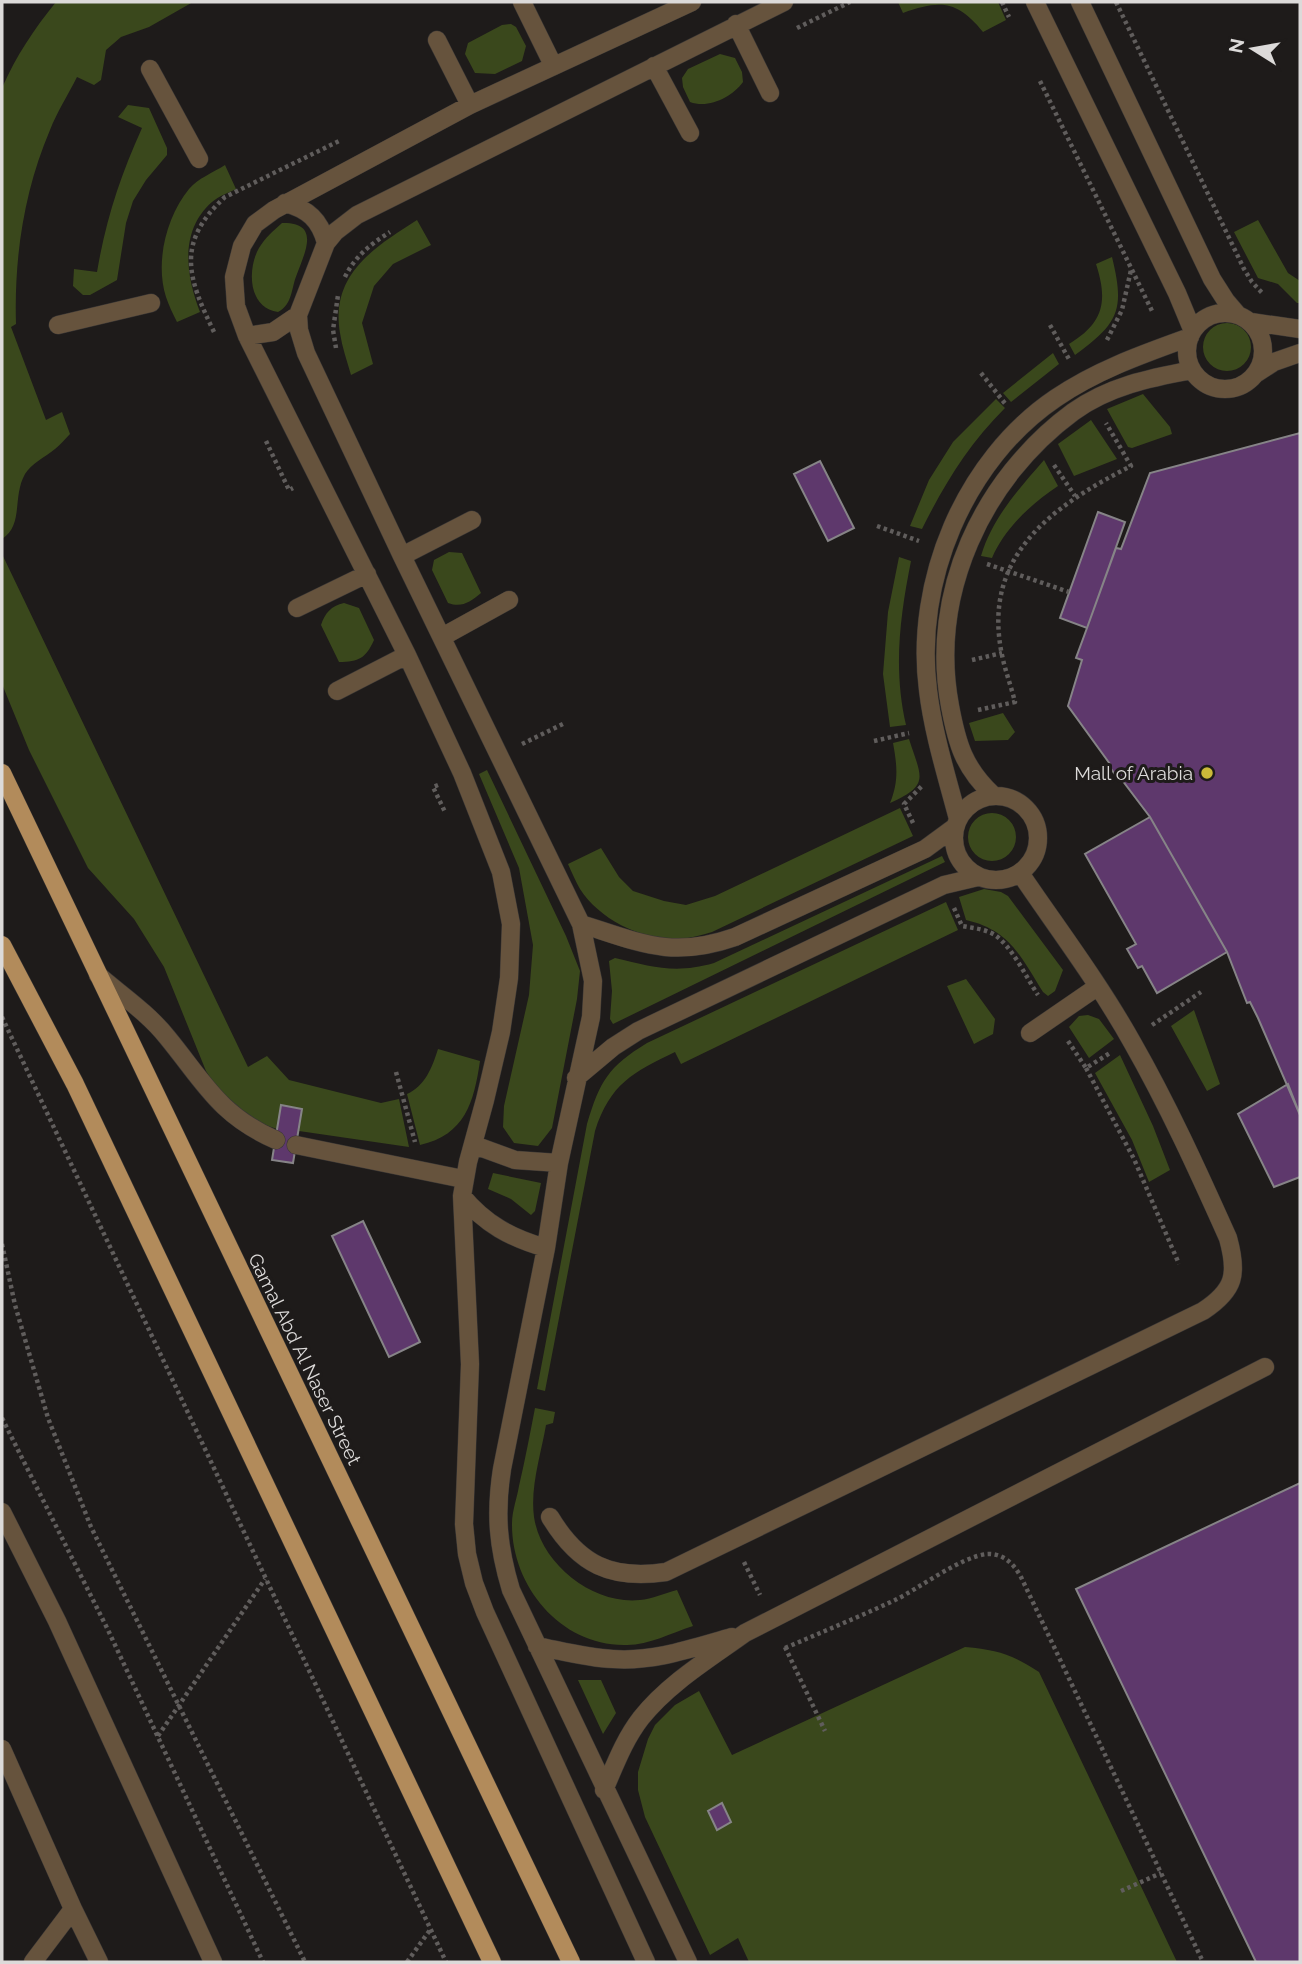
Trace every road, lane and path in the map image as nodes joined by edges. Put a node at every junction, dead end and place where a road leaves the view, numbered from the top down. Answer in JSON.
{"nodes":[{"id":1,"x":522,"y":2,"type":"edge"},
{"id":2,"x":691,"y":2,"type":"edge"},
{"id":3,"x":783,"y":2,"type":"edge"},
{"id":4,"x":850,"y":2,"type":"edge"},
{"id":5,"x":1002,"y":2,"type":"edge"},
{"id":6,"x":1035,"y":2,"type":"edge"},
{"id":7,"x":1080,"y":2,"type":"edge"},
{"id":8,"x":1116,"y":2,"type":"edge"},
{"id":9,"x":736,"y":24,"type":"junction"},
{"id":10,"x":1014,"y":28,"type":"dead end"},
{"id":11,"x":437,"y":40,"type":"dead end"},
{"id":12,"x":554,"y":65,"type":"junction"},
{"id":13,"x":654,"y":66,"type":"junction"},
{"id":14,"x":150,"y":69,"type":"dead end"},
{"id":15,"x":1038,"y":77,"type":"dead end"},
{"id":16,"x":770,"y":93,"type":"dead end"},
{"id":17,"x":470,"y":106,"type":"junction"},
{"id":18,"x":690,"y":134,"type":"dead end"},
{"id":19,"x":349,"y":136,"type":"dead end"},
{"id":20,"x":199,"y":159,"type":"dead end"},
{"id":21,"x":285,"y":203,"type":"junction"},
{"id":22,"x":400,"y":225,"type":"dead end"},
{"id":23,"x":327,"y":243,"type":"junction"},
{"id":24,"x":1131,"y":268,"type":"junction"},
{"id":25,"x":343,"y":281,"type":"dead end"},
{"id":26,"x":339,"y":289,"type":"dead end"},
{"id":27,"x":1273,"y":301,"type":"dead end"},
{"id":28,"x":151,"y":303,"type":"dead end"},
{"id":29,"x":298,"y":315,"type":"junction"},
{"id":30,"x":1244,"y":318,"type":"junction"},
{"id":31,"x":58,"y":325,"type":"dead end"},
{"id":32,"x":1050,"y":325,"type":"dead end"},
{"id":33,"x":1300,"y":329,"type":"edge"},
{"id":34,"x":1191,"y":333,"type":"junction"},
{"id":35,"x":247,"y":336,"type":"junction"},
{"id":36,"x":1114,"y":342,"type":"dead end"},
{"id":37,"x":220,"y":344,"type":"dead end"},
{"id":38,"x":1168,"y":345,"type":"junction"},
{"id":39,"x":337,"y":352,"type":"dead end"},
{"id":40,"x":1300,"y":353,"type":"edge"},
{"id":41,"x":1080,"y":358,"type":"dead end"},
{"id":42,"x":1071,"y":362,"type":"junction"},
{"id":43,"x":1061,"y":370,"type":"dead end"},
{"id":44,"x":1192,"y":370,"type":"junction"},
{"id":45,"x":1257,"y":373,"type":"junction"},
{"id":46,"x":1093,"y":400,"type":"junction"},
{"id":47,"x":1010,"y":409,"type":"dead end"},
{"id":48,"x":1002,"y":417,"type":"dead end"},
{"id":49,"x":260,"y":429,"type":"dead end"},
{"id":50,"x":318,"y":475,"type":"junction"},
{"id":51,"x":472,"y":520,"type":"dead end"},
{"id":52,"x":925,"y":532,"type":"dead end"},
{"id":53,"x":922,"y":542,"type":"dead end"},
{"id":54,"x":402,"y":556,"type":"junction"},
{"id":55,"x":368,"y":573,"type":"junction"},
{"id":56,"x":509,"y":600,"type":"dead end"},
{"id":57,"x":297,"y":608,"type":"dead end"},
{"id":58,"x":442,"y":637,"type":"junction"},
{"id":59,"x":407,"y":654,"type":"junction"},
{"id":60,"x":337,"y":691,"type":"dead end"},
{"id":61,"x":951,"y":716,"type":"junction"},
{"id":62,"x":913,"y":732,"type":"dead end"},
{"id":63,"x":874,"y":741,"type":"dead end"},
{"id":64,"x":2,"y":773,"type":"edge"},
{"id":65,"x":924,"y":776,"type":"dead end"},
{"id":66,"x":433,"y":787,"type":"dead end"},
{"id":67,"x":993,"y":795,"type":"junction"},
{"id":68,"x":450,"y":822,"type":"dead end"},
{"id":69,"x":956,"y":823,"type":"junction"},
{"id":70,"x":925,"y":849,"type":"junction"},
{"id":71,"x":1020,"y":873,"type":"junction"},
{"id":72,"x":978,"y":877,"type":"junction"},
{"id":73,"x":944,"y":885,"type":"junction"},
{"id":74,"x":581,"y":924,"type":"junction"},
{"id":75,"x":2,"y":945,"type":"edge"},
{"id":76,"x":96,"y":973,"type":"junction"},
{"id":77,"x":1097,"y":987,"type":"junction"},
{"id":78,"x":1201,"y":992,"type":"dead end"},
{"id":79,"x":2,"y":1017,"type":"edge"},
{"id":80,"x":1053,"y":1019,"type":"junction"},
{"id":81,"x":1030,"y":1033,"type":"dead end"},
{"id":82,"x":1131,"y":1040,"type":"junction"},
{"id":83,"x":1086,"y":1068,"type":"junction"},
{"id":84,"x":396,"y":1072,"type":"dead end"},
{"id":85,"x":576,"y":1078,"type":"junction"},
{"id":86,"x":275,"y":1140,"type":"dead end"},
{"id":87,"x":296,"y":1145,"type":"dead end"},
{"id":88,"x":474,"y":1145,"type":"junction"},
{"id":89,"x":559,"y":1163,"type":"junction"},
{"id":90,"x":423,"y":1171,"type":"junction"},
{"id":91,"x":463,"y":1187,"type":"junction"},
{"id":92,"x":2,"y":1244,"type":"edge"},
{"id":93,"x":546,"y":1248,"type":"junction"},
{"id":94,"x":1179,"y":1264,"type":"dead end"},
{"id":95,"x":1265,"y":1367,"type":"dead end"},
{"id":96,"x":2,"y":1418,"type":"edge"},
{"id":97,"x":2,"y":1512,"type":"edge"},
{"id":98,"x":551,"y":1517,"type":"dead end"},
{"id":99,"x":265,"y":1579,"type":"junction"},
{"id":100,"x":745,"y":1633,"type":"junction"},
{"id":101,"x":537,"y":1646,"type":"junction"},
{"id":102,"x":785,"y":1648,"type":"dead end"},
{"id":103,"x":178,"y":1706,"type":"junction"},
{"id":104,"x":157,"y":1737,"type":"junction"},
{"id":105,"x":2,"y":1749,"type":"edge"},
{"id":106,"x":604,"y":1790,"type":"junction"},
{"id":107,"x":1161,"y":1873,"type":"junction"},
{"id":108,"x":1121,"y":1891,"type":"dead end"},
{"id":109,"x":73,"y":1909,"type":"junction"},
{"id":110,"x":430,"y":1930,"type":"junction"},
{"id":111,"x":33,"y":1962,"type":"edge"},
{"id":112,"x":99,"y":1962,"type":"edge"},
{"id":113,"x":213,"y":1962,"type":"edge"},
{"id":114,"x":264,"y":1962,"type":"edge"},
{"id":115,"x":305,"y":1962,"type":"edge"},
{"id":116,"x":407,"y":1962,"type":"edge"},
{"id":117,"x":446,"y":1962,"type":"edge"},
{"id":118,"x":492,"y":1962,"type":"edge"},
{"id":119,"x":571,"y":1962,"type":"edge"},
{"id":120,"x":646,"y":1962,"type":"edge"},
{"id":121,"x":688,"y":1962,"type":"edge"},
{"id":122,"x":1203,"y":1962,"type":"edge"}],
"edges":[{"from":1,"to":12,"type":"street"},
{"from":2,"to":12,"type":"street"},
{"from":3,"to":4,"type":"path"},
{"from":3,"to":9,"type":"street"},
{"from":5,"to":10,"type":"path"},
{"from":6,"to":34,"type":"street"},
{"from":7,"to":30,"type":"street"},
{"from":8,"to":27,"type":"path"},
{"from":9,"to":13,"type":"street"},
{"from":9,"to":16,"type":"street"},
{"from":11,"to":17,"type":"street"},
{"from":12,"to":17,"type":"street"},
{"from":13,"to":18,"type":"street"},
{"from":13,"to":23,"type":"street"},
{"from":14,"to":20,"type":"street"},
{"from":15,"to":24,"type":"path"},
{"from":17,"to":21,"type":"street"},
{"from":19,"to":37,"type":"path"},
{"from":21,"to":23,"type":"street"},
{"from":21,"to":35,"type":"street"},
{"from":22,"to":25,"type":"path"},
{"from":23,"to":29,"type":"street"},
{"from":24,"to":36,"type":"path"},
{"from":24,"to":38,"type":"path"},
{"from":26,"to":39,"type":"path"},
{"from":28,"to":31,"type":"street"},
{"from":29,"to":35,"type":"street"},
{"from":29,"to":54,"type":"street"},
{"from":30,"to":33,"type":"street"},
{"from":30,"to":34,"type":"street"},
{"from":30,"to":45,"type":"street"},
{"from":32,"to":42,"type":"path"},
{"from":34,"to":38,"type":"street"},
{"from":34,"to":44,"type":"street"},
{"from":35,"to":50,"type":"street"},
{"from":38,"to":69,"type":"street"},
{"from":40,"to":45,"type":"street"},
{"from":41,"to":42,"type":"path"},
{"from":42,"to":43,"type":"path"},
{"from":44,"to":45,"type":"street"},
{"from":44,"to":46,"type":"street"},
{"from":46,"to":61,"type":"street"},
{"from":46,"to":61,"type":"path"},
{"from":47,"to":48,"type":"path"},
{"from":49,"to":50,"type":"path"},
{"from":50,"to":55,"type":"street"},
{"from":51,"to":54,"type":"street"},
{"from":52,"to":53,"type":"path"},
{"from":54,"to":58,"type":"street"},
{"from":55,"to":57,"type":"street"},
{"from":55,"to":59,"type":"street"},
{"from":56,"to":58,"type":"street"},
{"from":58,"to":74,"type":"street"},
{"from":59,"to":60,"type":"street"},
{"from":59,"to":88,"type":"street"},
{"from":61,"to":67,"type":"street"},
{"from":62,"to":63,"type":"path"},
{"from":64,"to":76,"type":"main road","name":"Gamal Abd Al Naser Street"},
{"from":65,"to":70,"type":"path"},
{"from":66,"to":68,"type":"path"},
{"from":67,"to":69,"type":"street"},
{"from":67,"to":71,"type":"street"},
{"from":69,"to":70,"type":"street"},
{"from":69,"to":72,"type":"street"},
{"from":70,"to":74,"type":"street"},
{"from":71,"to":72,"type":"street"},
{"from":71,"to":77,"type":"street"},
{"from":72,"to":73,"type":"street"},
{"from":73,"to":80,"type":"path"},
{"from":73,"to":85,"type":"street"},
{"from":74,"to":85,"type":"street"},
{"from":75,"to":118,"type":"main road"},
{"from":76,"to":86,"type":"street"},
{"from":76,"to":119,"type":"main road","name":"Gamal Abd Al Naser Street"},
{"from":77,"to":80,"type":"street"},
{"from":77,"to":82,"type":"street"},
{"from":78,"to":82,"type":"path"},
{"from":79,"to":99,"type":"path"},
{"from":80,"to":81,"type":"street"},
{"from":80,"to":83,"type":"path"},
{"from":82,"to":83,"type":"path"},
{"from":82,"to":98,"type":"street"},
{"from":83,"to":94,"type":"path"},
{"from":84,"to":90,"type":"path"},
{"from":85,"to":89,"type":"street"},
{"from":87,"to":90,"type":"street"},
{"from":88,"to":89,"type":"street"},
{"from":88,"to":91,"type":"street"},
{"from":89,"to":93,"type":"street"},
{"from":90,"to":91,"type":"street"},
{"from":91,"to":93,"type":"street"},
{"from":91,"to":120,"type":"street"},
{"from":92,"to":103,"type":"path"},
{"from":93,"to":101,"type":"street"},
{"from":95,"to":100,"type":"street"},
{"from":96,"to":104,"type":"path"},
{"from":97,"to":113,"type":"street"},
{"from":99,"to":103,"type":"path"},
{"from":99,"to":110,"type":"path"},
{"from":100,"to":101,"type":"street"},
{"from":100,"to":106,"type":"street"},
{"from":101,"to":106,"type":"street"},
{"from":102,"to":107,"type":"path"},
{"from":103,"to":104,"type":"path"},
{"from":103,"to":115,"type":"path"},
{"from":104,"to":114,"type":"path"},
{"from":105,"to":109,"type":"street"},
{"from":106,"to":121,"type":"street"},
{"from":107,"to":108,"type":"path"},
{"from":107,"to":122,"type":"path"},
{"from":109,"to":111,"type":"street"},
{"from":109,"to":112,"type":"street"},
{"from":110,"to":116,"type":"path"},
{"from":110,"to":117,"type":"path"}]}
